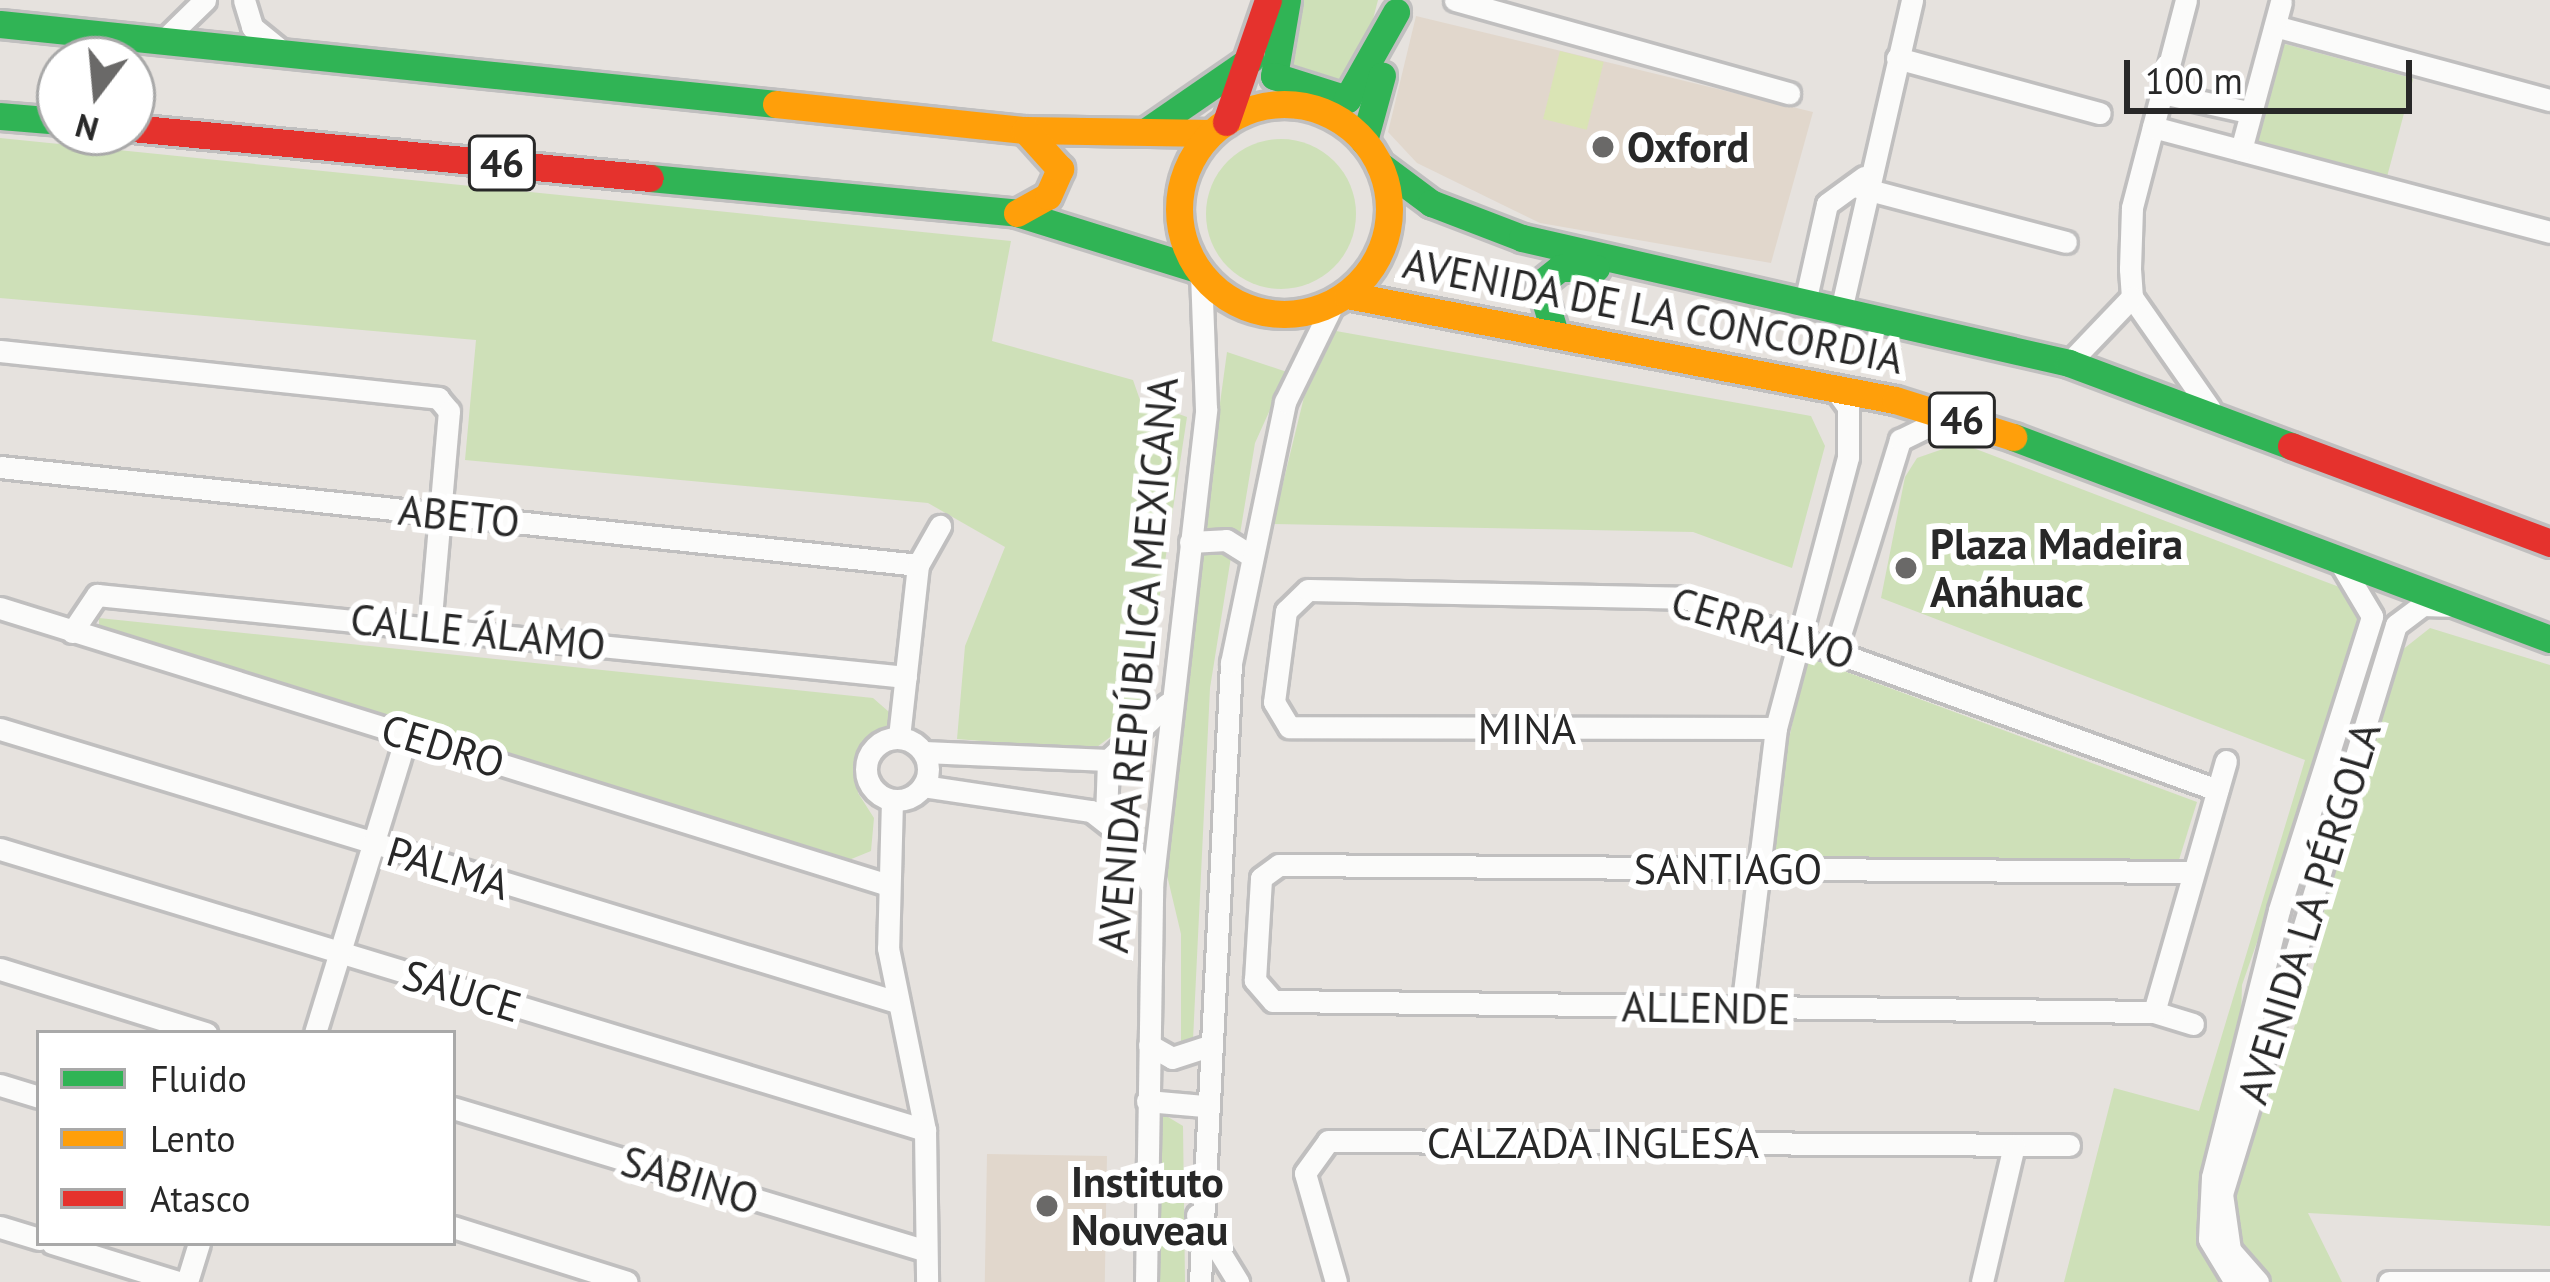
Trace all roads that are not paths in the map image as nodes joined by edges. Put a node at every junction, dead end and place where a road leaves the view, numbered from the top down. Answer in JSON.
{"nodes":[{"id":1,"x":205,"y":0,"type":"edge"},
{"id":2,"x":244,"y":0,"type":"edge"},
{"id":3,"x":1268,"y":0,"type":"edge"},
{"id":4,"x":1287,"y":0,"type":"edge"},
{"id":5,"x":1455,"y":0,"type":"edge"},
{"id":6,"x":1912,"y":0,"type":"edge"},
{"id":7,"x":2186,"y":0,"type":"edge"},
{"id":8,"x":2281,"y":2,"type":"edge"},
{"id":9,"x":1398,"y":6,"type":"edge"},
{"id":10,"x":0,"y":23,"type":"edge"},
{"id":11,"x":2275,"y":26,"type":"junction"},
{"id":12,"x":101,"y":36,"type":"edge"},
{"id":13,"x":156,"y":42,"type":"edge"},
{"id":14,"x":156,"y":43,"type":"edge"},
{"id":15,"x":294,"y":58,"type":"junction"},
{"id":16,"x":1897,"y":58,"type":"junction"},
{"id":17,"x":1251,"y":59,"type":"junction"},
{"id":18,"x":1789,"y":93,"type":"dead end"},
{"id":19,"x":2162,"y":93,"type":"junction"},
{"id":20,"x":2550,"y":100,"type":"edge"},
{"id":21,"x":2100,"y":112,"type":"dead end"},
{"id":22,"x":2248,"y":112,"type":"junction"},
{"id":23,"x":0,"y":116,"type":"edge"},
{"id":24,"x":36,"y":120,"type":"edge"},
{"id":25,"x":2153,"y":127,"type":"junction"},
{"id":26,"x":1219,"y":128,"type":"junction"},
{"id":27,"x":156,"y":130,"type":"edge"},
{"id":28,"x":1025,"y":130,"type":"junction"},
{"id":29,"x":1126,"y":138,"type":"junction"},
{"id":30,"x":2241,"y":150,"type":"junction"},
{"id":31,"x":1372,"y":153,"type":"junction"},
{"id":32,"x":1866,"y":181,"type":"junction"},
{"id":33,"x":1016,"y":213,"type":"junction"},
{"id":34,"x":2550,"y":232,"type":"edge"},
{"id":35,"x":2066,"y":242,"type":"dead end"},
{"id":36,"x":1668,"y":269,"type":"junction"},
{"id":37,"x":1199,"y":271,"type":"junction"},
{"id":38,"x":2132,"y":297,"type":"junction"},
{"id":39,"x":1341,"y":298,"type":"junction"},
{"id":40,"x":1806,"y":298,"type":"junction"},
{"id":41,"x":1842,"y":305,"type":"junction"},
{"id":42,"x":1553,"y":327,"type":"junction"},
{"id":43,"x":0,"y":351,"type":"edge"},
{"id":44,"x":2069,"y":363,"type":"junction"},
{"id":45,"x":1830,"y":383,"type":"junction"},
{"id":46,"x":2210,"y":410,"type":"junction"},
{"id":47,"x":1954,"y":417,"type":"junction"},
{"id":48,"x":1848,"y":457,"type":"junction"},
{"id":49,"x":0,"y":467,"type":"edge"},
{"id":50,"x":1887,"y":469,"type":"junction"},
{"id":51,"x":441,"y":514,"type":"junction"},
{"id":52,"x":940,"y":526,"type":"dead end"},
{"id":53,"x":1190,"y":542,"type":"junction"},
{"id":54,"x":1824,"y":542,"type":"junction"},
{"id":55,"x":2550,"y":543,"type":"edge"},
{"id":56,"x":1247,"y":553,"type":"junction"},
{"id":57,"x":1862,"y":554,"type":"junction"},
{"id":58,"x":2334,"y":554,"type":"junction"},
{"id":59,"x":918,"y":565,"type":"junction"},
{"id":60,"x":0,"y":608,"type":"edge"},
{"id":61,"x":2483,"y":611,"type":"junction"},
{"id":62,"x":430,"y":627,"type":"junction"},
{"id":63,"x":72,"y":632,"type":"junction"},
{"id":64,"x":1800,"y":634,"type":"junction"},
{"id":65,"x":2550,"y":639,"type":"edge"},
{"id":66,"x":1836,"y":648,"type":"junction"},
{"id":67,"x":906,"y":677,"type":"junction"},
{"id":68,"x":1172,"y":693,"type":"junction"},
{"id":69,"x":1279,"y":721,"type":"joint"},
{"id":70,"x":1776,"y":728,"type":"junction"},
{"id":71,"x":0,"y":730,"type":"edge"},
{"id":72,"x":406,"y":734,"type":"junction"},
{"id":73,"x":899,"y":737,"type":"junction"},
{"id":74,"x":924,"y":752,"type":"junction"},
{"id":75,"x":1108,"y":760,"type":"junction"},
{"id":76,"x":2226,"y":760,"type":"dead end"},
{"id":77,"x":1057,"y":763,"type":"junction"},
{"id":78,"x":923,"y":786,"type":"junction"},
{"id":79,"x":2217,"y":790,"type":"junction"},
{"id":80,"x":892,"y":800,"type":"junction"},
{"id":81,"x":1056,"y":802,"type":"junction"},
{"id":82,"x":1106,"y":818,"type":"junction"},
{"id":83,"x":373,"y":846,"type":"junction"},
{"id":84,"x":0,"y":849,"type":"edge"},
{"id":85,"x":1752,"y":869,"type":"junction"},
{"id":86,"x":2193,"y":872,"type":"junction"},
{"id":87,"x":885,"y":884,"type":"junction"},
{"id":88,"x":2291,"y":884,"type":"junction"},
{"id":89,"x":1152,"y":886,"type":"junction"},
{"id":90,"x":2316,"y":892,"type":"junction"},
{"id":91,"x":340,"y":954,"type":"junction"},
{"id":92,"x":0,"y":969,"type":"edge"},
{"id":93,"x":1259,"y":994,"type":"joint"},
{"id":94,"x":897,"y":1002,"type":"junction"},
{"id":95,"x":1742,"y":1009,"type":"junction"},
{"id":96,"x":2154,"y":1012,"type":"junction"},
{"id":97,"x":2193,"y":1024,"type":"dead end"},
{"id":98,"x":196,"y":1030,"type":"edge"},
{"id":99,"x":316,"y":1030,"type":"edge"},
{"id":100,"x":2247,"y":1036,"type":"junction"},
{"id":101,"x":2271,"y":1042,"type":"junction"},
{"id":102,"x":1149,"y":1045,"type":"junction"},
{"id":103,"x":1208,"y":1046,"type":"junction"},
{"id":104,"x":0,"y":1085,"type":"edge"},
{"id":105,"x":36,"y":1096,"type":"edge"},
{"id":106,"x":1147,"y":1101,"type":"junction"},
{"id":107,"x":1204,"y":1106,"type":"junction"},
{"id":108,"x":456,"y":1109,"type":"edge"},
{"id":109,"x":926,"y":1130,"type":"junction"},
{"id":110,"x":2069,"y":1145,"type":"dead end"},
{"id":111,"x":2014,"y":1146,"type":"junction"},
{"id":112,"x":1196,"y":1215,"type":"junction"},
{"id":113,"x":0,"y":1227,"type":"edge"},
{"id":114,"x":456,"y":1228,"type":"edge"},
{"id":115,"x":36,"y":1238,"type":"edge"},
{"id":116,"x":62,"y":1246,"type":"edge"},
{"id":117,"x":198,"y":1246,"type":"edge"},
{"id":118,"x":926,"y":1251,"type":"junction"},
{"id":119,"x":178,"y":1282,"type":"edge"},
{"id":120,"x":188,"y":1282,"type":"edge"},
{"id":121,"x":627,"y":1282,"type":"edge"},
{"id":122,"x":927,"y":1282,"type":"edge"},
{"id":123,"x":1146,"y":1282,"type":"edge"},
{"id":124,"x":1200,"y":1282,"type":"edge"},
{"id":125,"x":1238,"y":1282,"type":"edge"},
{"id":126,"x":1336,"y":1282,"type":"edge"},
{"id":127,"x":1982,"y":1282,"type":"edge"},
{"id":128,"x":2235,"y":1282,"type":"edge"},
{"id":129,"x":2258,"y":1282,"type":"edge"},
{"id":130,"x":2389,"y":1282,"type":"edge"},
{"id":131,"x":2549,"y":1282,"type":"edge"}],
"edges":[{"from":1,"to":13,"type":"street"},
{"from":2,"to":15,"type":"street"},
{"from":3,"to":17,"type":"main road"},
{"from":4,"to":9,"type":"main road"},
{"from":5,"to":18,"type":"street"},
{"from":6,"to":16,"type":"street"},
{"from":7,"to":19,"type":"street"},
{"from":8,"to":11,"type":"street"},
{"from":9,"to":31,"type":"main road"},
{"from":10,"to":12,"type":"main road","number":"46"},
{"from":11,"to":20,"type":"street"},
{"from":11,"to":22,"type":"street"},
{"from":14,"to":15,"type":"main road","number":"46"},
{"from":15,"to":28,"type":"main road","number":"46"},
{"from":16,"to":21,"type":"street"},
{"from":16,"to":32,"type":"street"},
{"from":17,"to":26,"type":"main road"},
{"from":17,"to":29,"type":"main road"},
{"from":19,"to":22,"type":"street"},
{"from":19,"to":25,"type":"street"},
{"from":22,"to":30,"type":"street"},
{"from":23,"to":24,"type":"main road"},
{"from":25,"to":30,"type":"street"},
{"from":25,"to":38,"type":"street"},
{"from":26,"to":29,"type":"main road","number":"46"},
{"from":26,"to":31,"type":"main road","number":"46"},
{"from":26,"to":37,"type":"main road"},
{"from":27,"to":33,"type":"main road","number":"46"},
{"from":28,"to":29,"type":"main road","number":"46"},
{"from":28,"to":33,"type":"main road"},
{"from":30,"to":34,"type":"street"},
{"from":31,"to":36,"type":"main road","name":"AVENIDA DE LA CONCORDIA","number":"46"},
{"from":31,"to":39,"type":"main road"},
{"from":32,"to":35,"type":"street"},
{"from":32,"to":40,"type":"street"},
{"from":32,"to":41,"type":"street"},
{"from":33,"to":37,"type":"main road","number":"46"},
{"from":36,"to":40,"type":"main road","name":"AVENIDA DE LA CONCORDIA","number":"46"},
{"from":36,"to":42,"type":"main road"},
{"from":37,"to":39,"type":"main road","number":"46"},
{"from":37,"to":53,"type":"street","name":"AVENIDA REPÚBLICA MEXICANA"},
{"from":38,"to":44,"type":"street"},
{"from":38,"to":46,"type":"street"},
{"from":39,"to":42,"type":"main road","name":"AVENIDA DE LA CONCORDIA","number":"46"},
{"from":39,"to":56,"type":"street"},
{"from":40,"to":41,"type":"main road","name":"AVENIDA DE LA CONCORDIA","number":"46"},
{"from":41,"to":44,"type":"main road","name":"AVENIDA DE LA CONCORDIA","number":"46"},
{"from":42,"to":45,"type":"main road","name":"AVENIDA DE LA CONCORDIA","number":"46"},
{"from":43,"to":51,"type":"street"},
{"from":44,"to":46,"type":"main road","name":"AVENIDA DE LA CONCORDIA","number":"46"},
{"from":45,"to":47,"type":"main road","name":"AVENIDA DE LA CONCORDIA","number":"46"},
{"from":45,"to":48,"type":"street"},
{"from":46,"to":55,"type":"main road","name":"AVENIDA DE LA CONCORDIA","number":"46"},
{"from":47,"to":50,"type":"street"},
{"from":47,"to":58,"type":"main road","name":"AVENIDA DE LA CONCORDIA","number":"46"},
{"from":48,"to":50,"type":"street"},
{"from":48,"to":54,"type":"street"},
{"from":49,"to":51,"type":"street","name":"ABETO"},
{"from":50,"to":57,"type":"street"},
{"from":51,"to":59,"type":"street","name":"ABETO"},
{"from":51,"to":62,"type":"street"},
{"from":52,"to":59,"type":"street"},
{"from":53,"to":56,"type":"street"},
{"from":53,"to":68,"type":"street","name":"AVENIDA REPÚBLICA MEXICANA"},
{"from":54,"to":57,"type":"street"},
{"from":54,"to":64,"type":"street"},
{"from":56,"to":103,"type":"street"},
{"from":57,"to":66,"type":"street"},
{"from":58,"to":61,"type":"main road","name":"AVENIDA DE LA CONCORDIA","number":"46"},
{"from":58,"to":88,"type":"street","name":"AVENIDA LA PÉRGOLA"},
{"from":59,"to":67,"type":"street"},
{"from":60,"to":63,"type":"street","name":"CEDRO"},
{"from":61,"to":65,"type":"main road","name":"AVENIDA DE LA CONCORDIA","number":"46"},
{"from":61,"to":90,"type":"street","name":"AVENIDA LA PÉRGOLA"},
{"from":62,"to":63,"type":"street","name":"CALLE ÁLAMO"},
{"from":62,"to":67,"type":"street","name":"CALLE ÁLAMO"},
{"from":63,"to":72,"type":"street","name":"CEDRO"},
{"from":64,"to":66,"type":"street","name":"CERRALVO"},
{"from":64,"to":69,"type":"street","name":"CERRALVO"},
{"from":64,"to":70,"type":"street"},
{"from":66,"to":79,"type":"street","name":"CERRALVO"},
{"from":67,"to":73,"type":"street"},
{"from":68,"to":75,"type":"street"},
{"from":68,"to":89,"type":"street","name":"AVENIDA REPÚBLICA MEXICANA"},
{"from":69,"to":70,"type":"street","name":"MINA"},
{"from":70,"to":85,"type":"street"},
{"from":71,"to":83,"type":"street","name":"PALMA"},
{"from":72,"to":83,"type":"street"},
{"from":72,"to":87,"type":"street","name":"CEDRO"},
{"from":73,"to":74,"type":"street"},
{"from":73,"to":80,"type":"street"},
{"from":74,"to":77,"type":"street"},
{"from":74,"to":78,"type":"street"},
{"from":75,"to":77,"type":"street"},
{"from":75,"to":82,"type":"street"},
{"from":76,"to":79,"type":"street"},
{"from":77,"to":81,"type":"street"},
{"from":78,"to":80,"type":"street"},
{"from":78,"to":81,"type":"street"},
{"from":79,"to":86,"type":"street"},
{"from":80,"to":87,"type":"street"},
{"from":81,"to":82,"type":"street"},
{"from":82,"to":89,"type":"street"},
{"from":83,"to":91,"type":"street"},
{"from":83,"to":94,"type":"street","name":"PALMA"},
{"from":84,"to":91,"type":"street","name":"SAUCE"},
{"from":85,"to":86,"type":"street","name":"SANTIAGO"},
{"from":85,"to":93,"type":"street","name":"SANTIAGO"},
{"from":85,"to":95,"type":"street"},
{"from":86,"to":96,"type":"street"},
{"from":87,"to":94,"type":"street"},
{"from":88,"to":90,"type":"street"},
{"from":88,"to":100,"type":"street","name":"AVENIDA LA PÉRGOLA"},
{"from":89,"to":102,"type":"street","name":"AVENIDA REPÚBLICA MEXICANA"},
{"from":90,"to":101,"type":"street","name":"AVENIDA LA PÉRGOLA"},
{"from":91,"to":99,"type":"street"},
{"from":91,"to":109,"type":"street","name":"SAUCE"},
{"from":92,"to":98,"type":"street"},
{"from":93,"to":95,"type":"street","name":"ALLENDE"},
{"from":94,"to":109,"type":"street"},
{"from":95,"to":96,"type":"street","name":"ALLENDE"},
{"from":96,"to":97,"type":"street","name":"ALLENDE"},
{"from":100,"to":101,"type":"street"},
{"from":100,"to":128,"type":"street","name":"AVENIDA LA PÉRGOLA"},
{"from":101,"to":129,"type":"street","name":"AVENIDA LA PÉRGOLA"},
{"from":102,"to":103,"type":"street"},
{"from":102,"to":106,"type":"street","name":"AVENIDA REPÚBLICA MEXICANA"},
{"from":103,"to":107,"type":"street"},
{"from":104,"to":105,"type":"street"},
{"from":106,"to":107,"type":"street"},
{"from":106,"to":123,"type":"street","name":"AVENIDA REPÚBLICA MEXICANA"},
{"from":107,"to":112,"type":"street"},
{"from":108,"to":118,"type":"street","name":"SABINO"},
{"from":109,"to":118,"type":"street"},
{"from":110,"to":111,"type":"street","name":"CALZADA INGLESA"},
{"from":111,"to":126,"type":"street","name":"CALZADA INGLESA"},
{"from":111,"to":127,"type":"street"},
{"from":112,"to":124,"type":"street"},
{"from":112,"to":125,"type":"street"},
{"from":113,"to":115,"type":"street"},
{"from":114,"to":121,"type":"street"},
{"from":116,"to":119,"type":"street"},
{"from":117,"to":120,"type":"street"},
{"from":118,"to":122,"type":"street"},
{"from":130,"to":131,"type":"street"}]}
